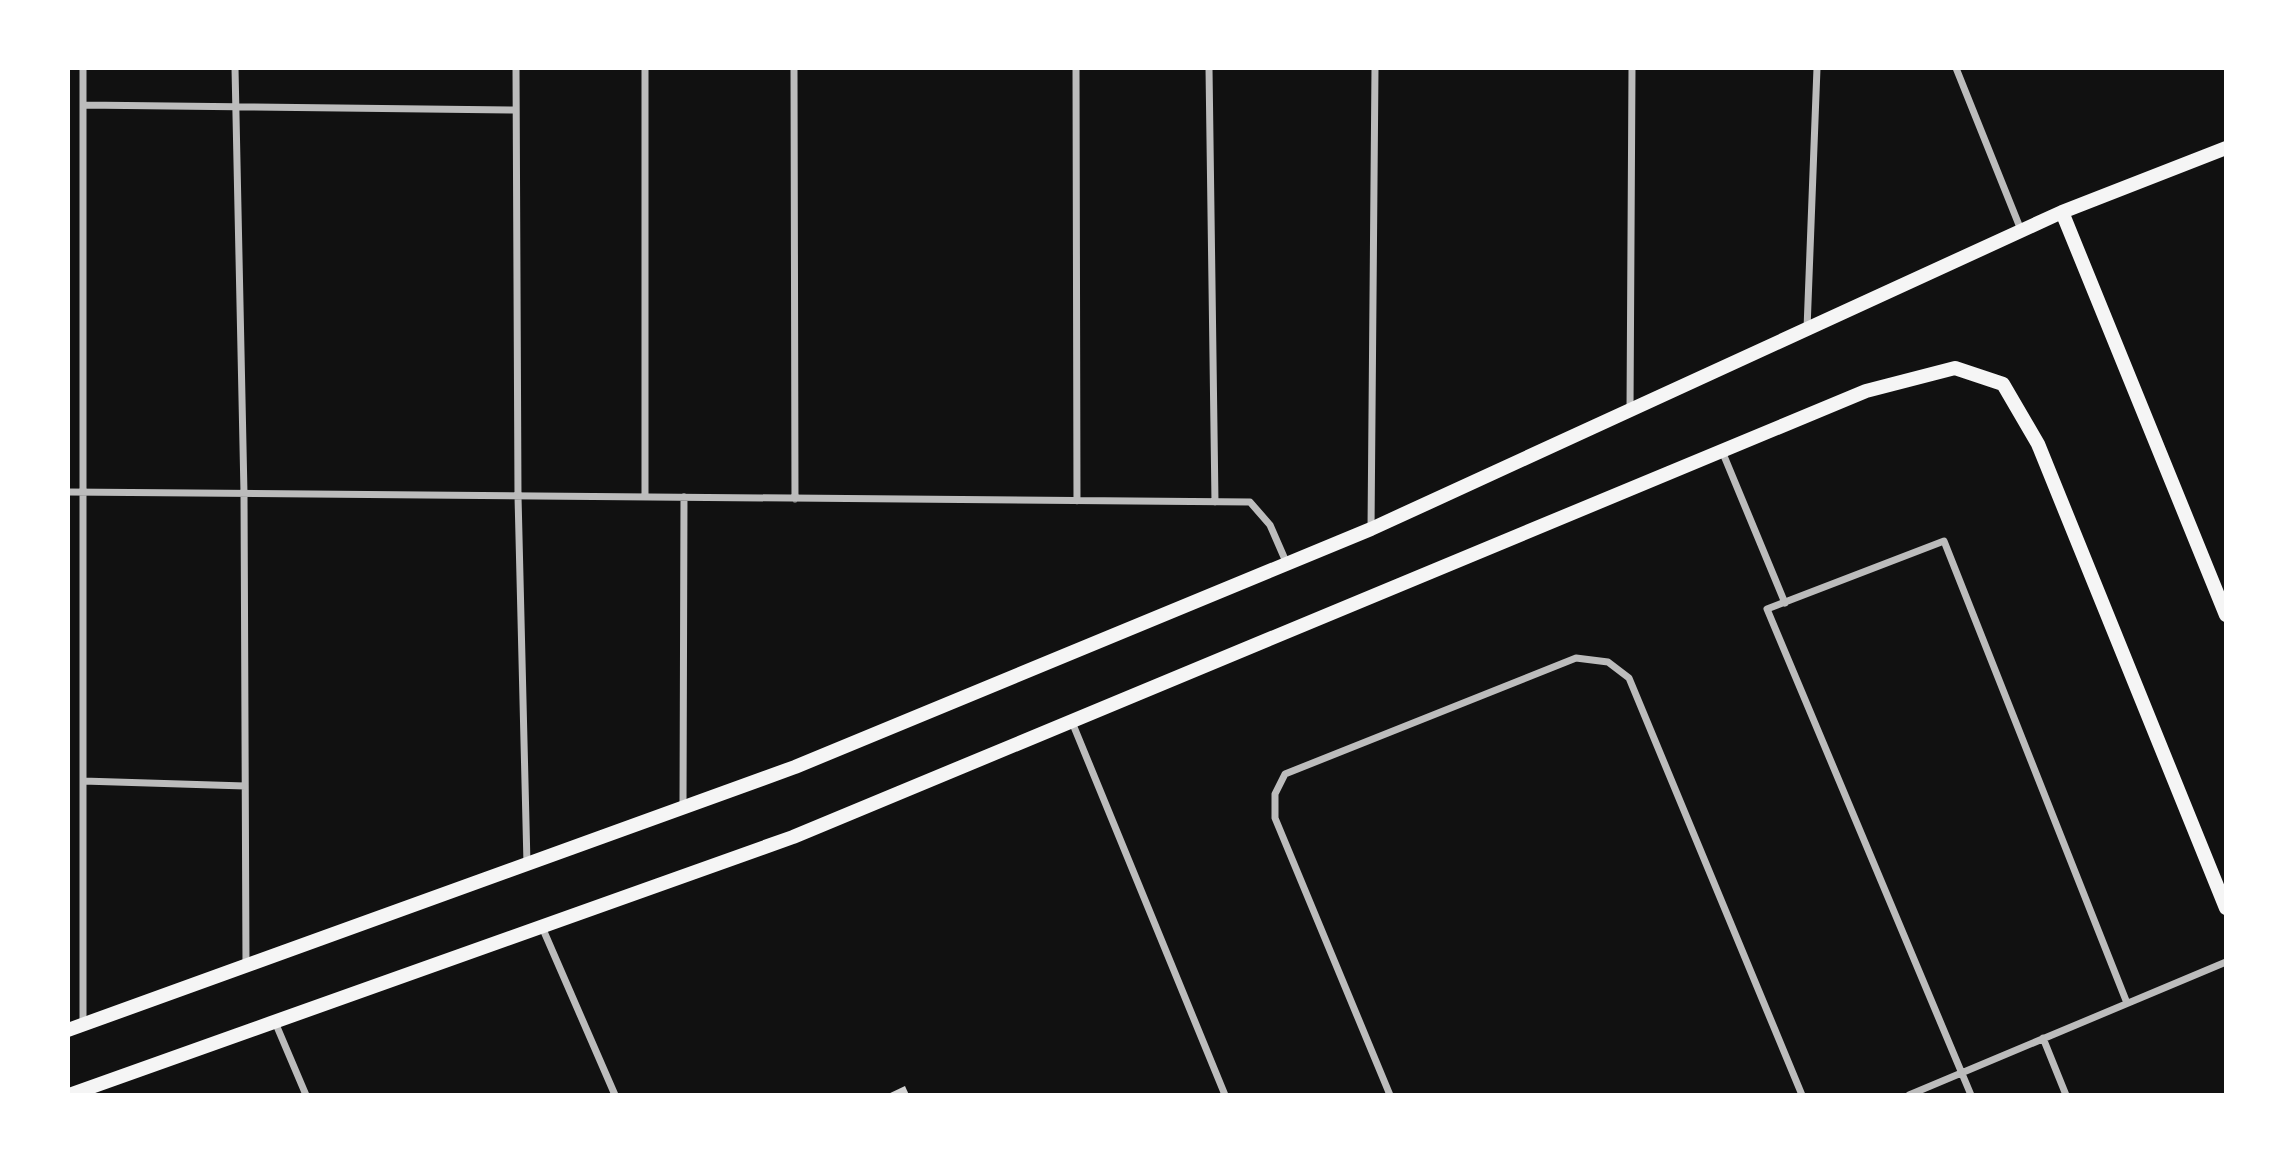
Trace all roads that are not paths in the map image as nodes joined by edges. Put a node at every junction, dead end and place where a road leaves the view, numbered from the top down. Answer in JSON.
{"nodes":[{"id":1,"x":83,"y":68,"type":"edge"},
{"id":2,"x":235,"y":68,"type":"edge"},
{"id":3,"x":516,"y":68,"type":"edge"},
{"id":4,"x":645,"y":68,"type":"edge"},
{"id":5,"x":794,"y":68,"type":"edge"},
{"id":6,"x":1076,"y":68,"type":"edge"},
{"id":7,"x":1209,"y":68,"type":"edge"},
{"id":8,"x":1375,"y":68,"type":"edge"},
{"id":9,"x":1632,"y":68,"type":"edge"},
{"id":10,"x":1817,"y":68,"type":"edge"},
{"id":11,"x":1956,"y":68,"type":"edge"},
{"id":12,"x":83,"y":105,"type":"junction"},
{"id":13,"x":236,"y":107,"type":"junction"},
{"id":14,"x":516,"y":110,"type":"junction"},
{"id":15,"x":2226,"y":148,"type":"edge"},
{"id":16,"x":2062,"y":212,"type":"junction"},
{"id":17,"x":2021,"y":230,"type":"junction"},
{"id":18,"x":1807,"y":329,"type":"junction"},
{"id":19,"x":1630,"y":410,"type":"junction"},
{"id":20,"x":1722,"y":451,"type":"junction"},
{"id":21,"x":68,"y":492,"type":"edge"},
{"id":22,"x":83,"y":492,"type":"junction"},
{"id":23,"x":244,"y":494,"type":"junction"},
{"id":24,"x":518,"y":496,"type":"junction"},
{"id":25,"x":645,"y":497,"type":"junction"},
{"id":26,"x":684,"y":498,"type":"junction"},
{"id":27,"x":794,"y":499,"type":"junction"},
{"id":28,"x":1077,"y":501,"type":"junction"},
{"id":29,"x":1215,"y":502,"type":"junction"},
{"id":30,"x":1371,"y":530,"type":"junction"},
{"id":31,"x":1287,"y":564,"type":"junction"},
{"id":32,"x":1785,"y":603,"type":"junction"},
{"id":33,"x":2226,"y":615,"type":"edge"},
{"id":34,"x":1072,"y":722,"type":"junction"},
{"id":35,"x":83,"y":782,"type":"junction"},
{"id":36,"x":245,"y":786,"type":"junction"},
{"id":37,"x":683,"y":808,"type":"junction"},
{"id":38,"x":527,"y":864,"type":"junction"},
{"id":39,"x":2226,"y":908,"type":"edge"},
{"id":40,"x":542,"y":927,"type":"junction"},
{"id":41,"x":2226,"y":961,"type":"edge"},
{"id":42,"x":246,"y":966,"type":"junction"},
{"id":43,"x":2127,"y":1003,"type":"junction"},
{"id":44,"x":275,"y":1021,"type":"junction"},
{"id":45,"x":83,"y":1024,"type":"junction"},
{"id":46,"x":68,"y":1030,"type":"edge"},
{"id":47,"x":2043,"y":1038,"type":"junction"},
{"id":48,"x":1962,"y":1073,"type":"junction"},
{"id":49,"x":69,"y":1095,"type":"edge"},
{"id":50,"x":306,"y":1095,"type":"edge"},
{"id":51,"x":615,"y":1095,"type":"edge"},
{"id":52,"x":1225,"y":1095,"type":"edge"},
{"id":53,"x":1390,"y":1095,"type":"edge"},
{"id":54,"x":1802,"y":1095,"type":"edge"},
{"id":55,"x":1909,"y":1095,"type":"edge"},
{"id":56,"x":1971,"y":1095,"type":"edge"},
{"id":57,"x":2066,"y":1095,"type":"edge"}],
"edges":[{"from":1,"to":12,"type":"street"},
{"from":2,"to":13,"type":"street"},
{"from":3,"to":14,"type":"street"},
{"from":4,"to":25,"type":"street"},
{"from":5,"to":27,"type":"street"},
{"from":6,"to":28,"type":"street"},
{"from":7,"to":29,"type":"street"},
{"from":8,"to":30,"type":"street"},
{"from":9,"to":19,"type":"street"},
{"from":10,"to":18,"type":"street"},
{"from":11,"to":17,"type":"street"},
{"from":12,"to":13,"type":"street"},
{"from":12,"to":22,"type":"street"},
{"from":13,"to":14,"type":"street"},
{"from":13,"to":23,"type":"street"},
{"from":14,"to":24,"type":"street"},
{"from":15,"to":16,"type":"main road"},
{"from":16,"to":17,"type":"main road"},
{"from":16,"to":33,"type":"main road"},
{"from":17,"to":18,"type":"main road"},
{"from":18,"to":19,"type":"main road"},
{"from":19,"to":30,"type":"main road"},
{"from":20,"to":32,"type":"street"},
{"from":20,"to":34,"type":"main road"},
{"from":20,"to":39,"type":"main road"},
{"from":21,"to":22,"type":"street"},
{"from":22,"to":23,"type":"street"},
{"from":22,"to":35,"type":"street"},
{"from":23,"to":24,"type":"street"},
{"from":23,"to":36,"type":"street"},
{"from":24,"to":25,"type":"street"},
{"from":24,"to":38,"type":"street"},
{"from":25,"to":26,"type":"street"},
{"from":26,"to":27,"type":"street"},
{"from":26,"to":37,"type":"street"},
{"from":27,"to":28,"type":"street"},
{"from":28,"to":29,"type":"street"},
{"from":29,"to":31,"type":"street"},
{"from":30,"to":31,"type":"main road"},
{"from":31,"to":37,"type":"main road"},
{"from":32,"to":43,"type":"street"},
{"from":32,"to":48,"type":"street"},
{"from":34,"to":40,"type":"main road"},
{"from":34,"to":52,"type":"street"},
{"from":35,"to":36,"type":"street"},
{"from":35,"to":45,"type":"street"},
{"from":36,"to":42,"type":"street"},
{"from":37,"to":38,"type":"main road"},
{"from":38,"to":42,"type":"main road"},
{"from":40,"to":44,"type":"main road"},
{"from":40,"to":51,"type":"street"},
{"from":41,"to":43,"type":"street"},
{"from":42,"to":45,"type":"main road"},
{"from":43,"to":47,"type":"street"},
{"from":44,"to":49,"type":"main road"},
{"from":44,"to":50,"type":"street"},
{"from":45,"to":46,"type":"main road"},
{"from":47,"to":48,"type":"street"},
{"from":47,"to":57,"type":"street"},
{"from":48,"to":55,"type":"street"},
{"from":48,"to":56,"type":"street"},
{"from":53,"to":54,"type":"street"}]}
